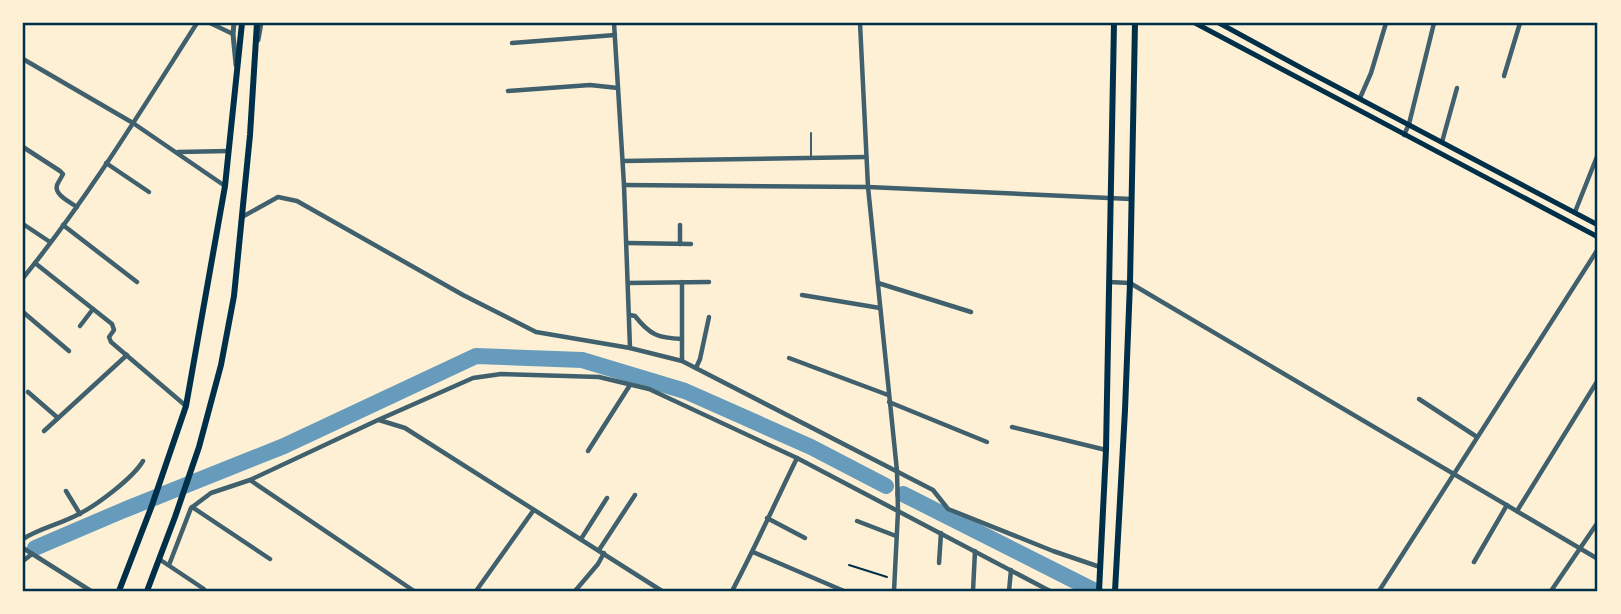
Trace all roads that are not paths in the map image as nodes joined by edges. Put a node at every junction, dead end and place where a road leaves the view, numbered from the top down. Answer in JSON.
{"nodes":[{"id":1,"x":197,"y":23,"type":"edge"},
{"id":2,"x":211,"y":23,"type":"edge"},
{"id":3,"x":234,"y":23,"type":"edge"},
{"id":4,"x":242,"y":23,"type":"edge"},
{"id":5,"x":259,"y":23,"type":"edge"},
{"id":6,"x":614,"y":23,"type":"edge"},
{"id":7,"x":860,"y":23,"type":"edge"},
{"id":8,"x":1114,"y":23,"type":"edge"},
{"id":9,"x":1135,"y":23,"type":"edge"},
{"id":10,"x":1195,"y":23,"type":"edge"},
{"id":11,"x":1219,"y":23,"type":"edge"},
{"id":12,"x":1386,"y":23,"type":"edge"},
{"id":13,"x":1434,"y":23,"type":"edge"},
{"id":14,"x":1520,"y":23,"type":"edge"},
{"id":15,"x":233,"y":34,"type":"junction"},
{"id":16,"x":615,"y":35,"type":"junction"},
{"id":17,"x":512,"y":43,"type":"dead end"},
{"id":18,"x":23,"y":59,"type":"edge"},
{"id":19,"x":236,"y":69,"type":"junction"},
{"id":20,"x":1504,"y":76,"type":"dead end"},
{"id":21,"x":618,"y":88,"type":"junction"},
{"id":22,"x":1457,"y":88,"type":"dead end"},
{"id":23,"x":508,"y":91,"type":"dead end"},
{"id":24,"x":1360,"y":98,"type":"junction"},
{"id":25,"x":133,"y":123,"type":"junction"},
{"id":26,"x":1409,"y":124,"type":"junction"},
{"id":27,"x":811,"y":133,"type":"dead end"},
{"id":28,"x":1404,"y":135,"type":"junction"},
{"id":29,"x":1442,"y":142,"type":"junction"},
{"id":30,"x":23,"y":147,"type":"edge"},
{"id":31,"x":229,"y":151,"type":"junction"},
{"id":32,"x":177,"y":152,"type":"junction"},
{"id":33,"x":1598,"y":154,"type":"edge"},
{"id":34,"x":866,"y":156,"type":"junction"},
{"id":35,"x":811,"y":158,"type":"junction"},
{"id":36,"x":623,"y":161,"type":"junction"},
{"id":37,"x":106,"y":163,"type":"junction"},
{"id":38,"x":624,"y":184,"type":"junction"},
{"id":39,"x":225,"y":186,"type":"junction"},
{"id":40,"x":868,"y":187,"type":"junction"},
{"id":41,"x":149,"y":192,"type":"dead end"},
{"id":42,"x":1111,"y":198,"type":"junction"},
{"id":43,"x":1131,"y":199,"type":"junction"},
{"id":44,"x":77,"y":207,"type":"junction"},
{"id":45,"x":1575,"y":212,"type":"junction"},
{"id":46,"x":242,"y":217,"type":"junction"},
{"id":47,"x":23,"y":224,"type":"edge"},
{"id":48,"x":63,"y":225,"type":"junction"},
{"id":49,"x":680,"y":225,"type":"dead end"},
{"id":50,"x":1598,"y":225,"type":"edge"},
{"id":51,"x":1598,"y":237,"type":"edge"},
{"id":52,"x":50,"y":242,"type":"junction"},
{"id":53,"x":627,"y":243,"type":"junction"},
{"id":54,"x":680,"y":244,"type":"junction"},
{"id":55,"x":691,"y":244,"type":"dead end"},
{"id":56,"x":1598,"y":249,"type":"edge"},
{"id":57,"x":35,"y":263,"type":"junction"},
{"id":58,"x":23,"y":278,"type":"edge"},
{"id":59,"x":137,"y":282,"type":"dead end"},
{"id":60,"x":682,"y":282,"type":"junction"},
{"id":61,"x":709,"y":282,"type":"dead end"},
{"id":62,"x":1109,"y":282,"type":"junction"},
{"id":63,"x":628,"y":283,"type":"junction"},
{"id":64,"x":878,"y":283,"type":"junction"},
{"id":65,"x":1130,"y":283,"type":"junction"},
{"id":66,"x":802,"y":295,"type":"dead end"},
{"id":67,"x":880,"y":308,"type":"junction"},
{"id":68,"x":93,"y":309,"type":"junction"},
{"id":69,"x":23,"y":312,"type":"edge"},
{"id":70,"x":971,"y":312,"type":"dead end"},
{"id":71,"x":630,"y":315,"type":"junction"},
{"id":72,"x":709,"y":317,"type":"dead end"},
{"id":73,"x":80,"y":326,"type":"dead end"},
{"id":74,"x":682,"y":339,"type":"junction"},
{"id":75,"x":630,"y":348,"type":"junction"},
{"id":76,"x":69,"y":351,"type":"dead end"},
{"id":77,"x":127,"y":355,"type":"junction"},
{"id":78,"x":789,"y":358,"type":"dead end"},
{"id":79,"x":682,"y":360,"type":"junction"},
{"id":80,"x":696,"y":368,"type":"junction"},
{"id":81,"x":1598,"y":380,"type":"edge"},
{"id":82,"x":630,"y":385,"type":"junction"},
{"id":83,"x":28,"y":392,"type":"dead end"},
{"id":84,"x":888,"y":395,"type":"junction"},
{"id":85,"x":1419,"y":399,"type":"dead end"},
{"id":86,"x":888,"y":402,"type":"junction"},
{"id":87,"x":186,"y":406,"type":"junction"},
{"id":88,"x":58,"y":418,"type":"junction"},
{"id":89,"x":378,"y":420,"type":"junction"},
{"id":90,"x":1012,"y":427,"type":"dead end"},
{"id":91,"x":44,"y":431,"type":"dead end"},
{"id":92,"x":1477,"y":437,"type":"junction"},
{"id":93,"x":986,"y":442,"type":"dead end"},
{"id":94,"x":1106,"y":450,"type":"junction"},
{"id":95,"x":589,"y":451,"type":"dead end"},
{"id":96,"x":797,"y":458,"type":"junction"},
{"id":97,"x":143,"y":461,"type":"dead end"},
{"id":98,"x":897,"y":471,"type":"junction"},
{"id":99,"x":1454,"y":474,"type":"junction"},
{"id":100,"x":250,"y":480,"type":"junction"},
{"id":101,"x":66,"y":491,"type":"dead end"},
{"id":102,"x":635,"y":495,"type":"dead end"},
{"id":103,"x":607,"y":498,"type":"dead end"},
{"id":104,"x":1507,"y":505,"type":"junction"},
{"id":105,"x":192,"y":507,"type":"junction"},
{"id":106,"x":533,"y":511,"type":"junction"},
{"id":107,"x":898,"y":511,"type":"junction"},
{"id":108,"x":1517,"y":511,"type":"junction"},
{"id":109,"x":80,"y":514,"type":"junction"},
{"id":110,"x":767,"y":518,"type":"junction"},
{"id":111,"x":857,"y":521,"type":"dead end"},
{"id":112,"x":1598,"y":522,"type":"edge"},
{"id":113,"x":941,"y":533,"type":"junction"},
{"id":114,"x":897,"y":536,"type":"junction"},
{"id":115,"x":805,"y":538,"type":"dead end"},
{"id":116,"x":23,"y":539,"type":"edge"},
{"id":117,"x":581,"y":539,"type":"junction"},
{"id":118,"x":23,"y":548,"type":"edge"},
{"id":119,"x":1580,"y":549,"type":"junction"},
{"id":120,"x":975,"y":551,"type":"junction"},
{"id":121,"x":601,"y":552,"type":"junction"},
{"id":122,"x":752,"y":552,"type":"junction"},
{"id":123,"x":32,"y":554,"type":"junction"},
{"id":124,"x":159,"y":559,"type":"junction"},
{"id":125,"x":270,"y":559,"type":"dead end"},
{"id":126,"x":1598,"y":559,"type":"edge"},
{"id":127,"x":23,"y":561,"type":"edge"},
{"id":128,"x":1474,"y":562,"type":"dead end"},
{"id":129,"x":939,"y":563,"type":"dead end"},
{"id":130,"x":169,"y":565,"type":"junction"},
{"id":131,"x":1101,"y":568,"type":"junction"},
{"id":132,"x":1011,"y":570,"type":"junction"},
{"id":133,"x":1039,"y":588,"type":"edge"},
{"id":134,"x":204,"y":589,"type":"dead end"},
{"id":135,"x":1116,"y":589,"type":"edge"},
{"id":136,"x":88,"y":591,"type":"edge"},
{"id":137,"x":119,"y":591,"type":"edge"},
{"id":138,"x":146,"y":591,"type":"edge"},
{"id":139,"x":414,"y":591,"type":"edge"},
{"id":140,"x":476,"y":591,"type":"edge"},
{"id":141,"x":575,"y":591,"type":"edge"},
{"id":142,"x":662,"y":591,"type":"edge"},
{"id":143,"x":732,"y":591,"type":"edge"},
{"id":144,"x":844,"y":591,"type":"edge"},
{"id":145,"x":894,"y":591,"type":"edge"},
{"id":146,"x":973,"y":591,"type":"edge"},
{"id":147,"x":1009,"y":591,"type":"edge"},
{"id":148,"x":1050,"y":591,"type":"edge"},
{"id":149,"x":1099,"y":591,"type":"edge"},
{"id":150,"x":1379,"y":591,"type":"edge"},
{"id":151,"x":1551,"y":591,"type":"edge"}],
"edges":[{"from":1,"to":25,"type":"street"},
{"from":2,"to":15,"type":"street"},
{"from":3,"to":15,"type":"street"},
{"from":4,"to":19,"type":"main road"},
{"from":5,"to":46,"type":"main road"},
{"from":6,"to":16,"type":"street"},
{"from":7,"to":34,"type":"street"},
{"from":8,"to":42,"type":"main road"},
{"from":9,"to":43,"type":"main road"},
{"from":10,"to":28,"type":"main road"},
{"from":11,"to":24,"type":"main road"},
{"from":12,"to":24,"type":"street"},
{"from":13,"to":26,"type":"street"},
{"from":14,"to":20,"type":"street"},
{"from":15,"to":19,"type":"street"},
{"from":16,"to":17,"type":"street"},
{"from":16,"to":21,"type":"street"},
{"from":18,"to":25,"type":"street"},
{"from":19,"to":31,"type":"main road"},
{"from":21,"to":23,"type":"street"},
{"from":21,"to":36,"type":"street"},
{"from":22,"to":29,"type":"street"},
{"from":24,"to":26,"type":"main road"},
{"from":25,"to":32,"type":"street"},
{"from":25,"to":37,"type":"street"},
{"from":26,"to":28,"type":"street"},
{"from":26,"to":29,"type":"main road"},
{"from":27,"to":35,"type":"lane"},
{"from":28,"to":51,"type":"main road"},
{"from":29,"to":45,"type":"main road"},
{"from":30,"to":44,"type":"street"},
{"from":31,"to":32,"type":"street"},
{"from":31,"to":39,"type":"main road"},
{"from":32,"to":39,"type":"street"},
{"from":33,"to":45,"type":"street"},
{"from":34,"to":35,"type":"street"},
{"from":34,"to":40,"type":"street"},
{"from":35,"to":36,"type":"street"},
{"from":36,"to":38,"type":"street"},
{"from":37,"to":41,"type":"street"},
{"from":37,"to":44,"type":"street"},
{"from":38,"to":40,"type":"street"},
{"from":38,"to":53,"type":"street"},
{"from":39,"to":87,"type":"main road"},
{"from":40,"to":42,"type":"street"},
{"from":40,"to":64,"type":"street"},
{"from":42,"to":43,"type":"street"},
{"from":42,"to":62,"type":"main road"},
{"from":43,"to":65,"type":"main road"},
{"from":44,"to":48,"type":"street"},
{"from":45,"to":50,"type":"main road"},
{"from":46,"to":75,"type":"street"},
{"from":46,"to":124,"type":"main road"},
{"from":47,"to":52,"type":"street"},
{"from":48,"to":52,"type":"street"},
{"from":48,"to":59,"type":"street"},
{"from":49,"to":54,"type":"street"},
{"from":52,"to":57,"type":"street"},
{"from":53,"to":54,"type":"street"},
{"from":53,"to":63,"type":"street"},
{"from":54,"to":55,"type":"street"},
{"from":56,"to":92,"type":"street"},
{"from":57,"to":58,"type":"street"},
{"from":57,"to":68,"type":"street"},
{"from":60,"to":61,"type":"street"},
{"from":60,"to":63,"type":"street"},
{"from":60,"to":74,"type":"street"},
{"from":62,"to":65,"type":"street"},
{"from":62,"to":94,"type":"main road"},
{"from":63,"to":71,"type":"street"},
{"from":64,"to":67,"type":"street"},
{"from":64,"to":70,"type":"street"},
{"from":65,"to":99,"type":"street"},
{"from":65,"to":135,"type":"main road"},
{"from":66,"to":67,"type":"street"},
{"from":67,"to":84,"type":"street"},
{"from":68,"to":73,"type":"street"},
{"from":68,"to":77,"type":"street"},
{"from":69,"to":76,"type":"street"},
{"from":71,"to":74,"type":"street"},
{"from":71,"to":75,"type":"street"},
{"from":72,"to":80,"type":"street"},
{"from":74,"to":79,"type":"street"},
{"from":75,"to":79,"type":"street"},
{"from":77,"to":87,"type":"street"},
{"from":77,"to":88,"type":"street"},
{"from":78,"to":84,"type":"street"},
{"from":79,"to":80,"type":"street"},
{"from":80,"to":98,"type":"street"},
{"from":81,"to":108,"type":"street"},
{"from":82,"to":89,"type":"street"},
{"from":82,"to":95,"type":"street"},
{"from":82,"to":96,"type":"street"},
{"from":83,"to":88,"type":"street"},
{"from":84,"to":86,"type":"street"},
{"from":85,"to":92,"type":"street"},
{"from":86,"to":93,"type":"street"},
{"from":86,"to":98,"type":"street"},
{"from":87,"to":137,"type":"main road"},
{"from":88,"to":91,"type":"street"},
{"from":89,"to":100,"type":"street"},
{"from":89,"to":106,"type":"street"},
{"from":90,"to":94,"type":"street"},
{"from":92,"to":99,"type":"street"},
{"from":94,"to":131,"type":"main road"},
{"from":96,"to":107,"type":"street"},
{"from":96,"to":110,"type":"street"},
{"from":97,"to":109,"type":"street"},
{"from":98,"to":107,"type":"street"},
{"from":98,"to":131,"type":"street"},
{"from":99,"to":104,"type":"street"},
{"from":99,"to":150,"type":"street"},
{"from":100,"to":105,"type":"street"},
{"from":100,"to":139,"type":"street"},
{"from":101,"to":109,"type":"street"},
{"from":102,"to":121,"type":"street"},
{"from":103,"to":117,"type":"street"},
{"from":104,"to":108,"type":"street"},
{"from":104,"to":128,"type":"street"},
{"from":105,"to":125,"type":"street"},
{"from":105,"to":130,"type":"street"},
{"from":106,"to":117,"type":"street"},
{"from":106,"to":140,"type":"street"},
{"from":107,"to":113,"type":"street"},
{"from":107,"to":114,"type":"street"},
{"from":108,"to":119,"type":"street"},
{"from":109,"to":116,"type":"street"},
{"from":110,"to":115,"type":"street"},
{"from":110,"to":122,"type":"street"},
{"from":111,"to":114,"type":"street"},
{"from":112,"to":119,"type":"street"},
{"from":113,"to":120,"type":"street"},
{"from":113,"to":129,"type":"street"},
{"from":114,"to":145,"type":"street"},
{"from":117,"to":121,"type":"street"},
{"from":118,"to":123,"type":"street"},
{"from":119,"to":126,"type":"street"},
{"from":119,"to":151,"type":"street"},
{"from":120,"to":132,"type":"street"},
{"from":120,"to":146,"type":"street"},
{"from":121,"to":141,"type":"street"},
{"from":121,"to":142,"type":"street"},
{"from":122,"to":143,"type":"street"},
{"from":122,"to":144,"type":"street"},
{"from":123,"to":127,"type":"street"},
{"from":123,"to":136,"type":"street"},
{"from":124,"to":130,"type":"street"},
{"from":124,"to":138,"type":"main road"},
{"from":130,"to":134,"type":"street"},
{"from":131,"to":149,"type":"main road"},
{"from":132,"to":133,"type":"street"},
{"from":132,"to":147,"type":"street"},
{"from":133,"to":148,"type":"street"}]}
